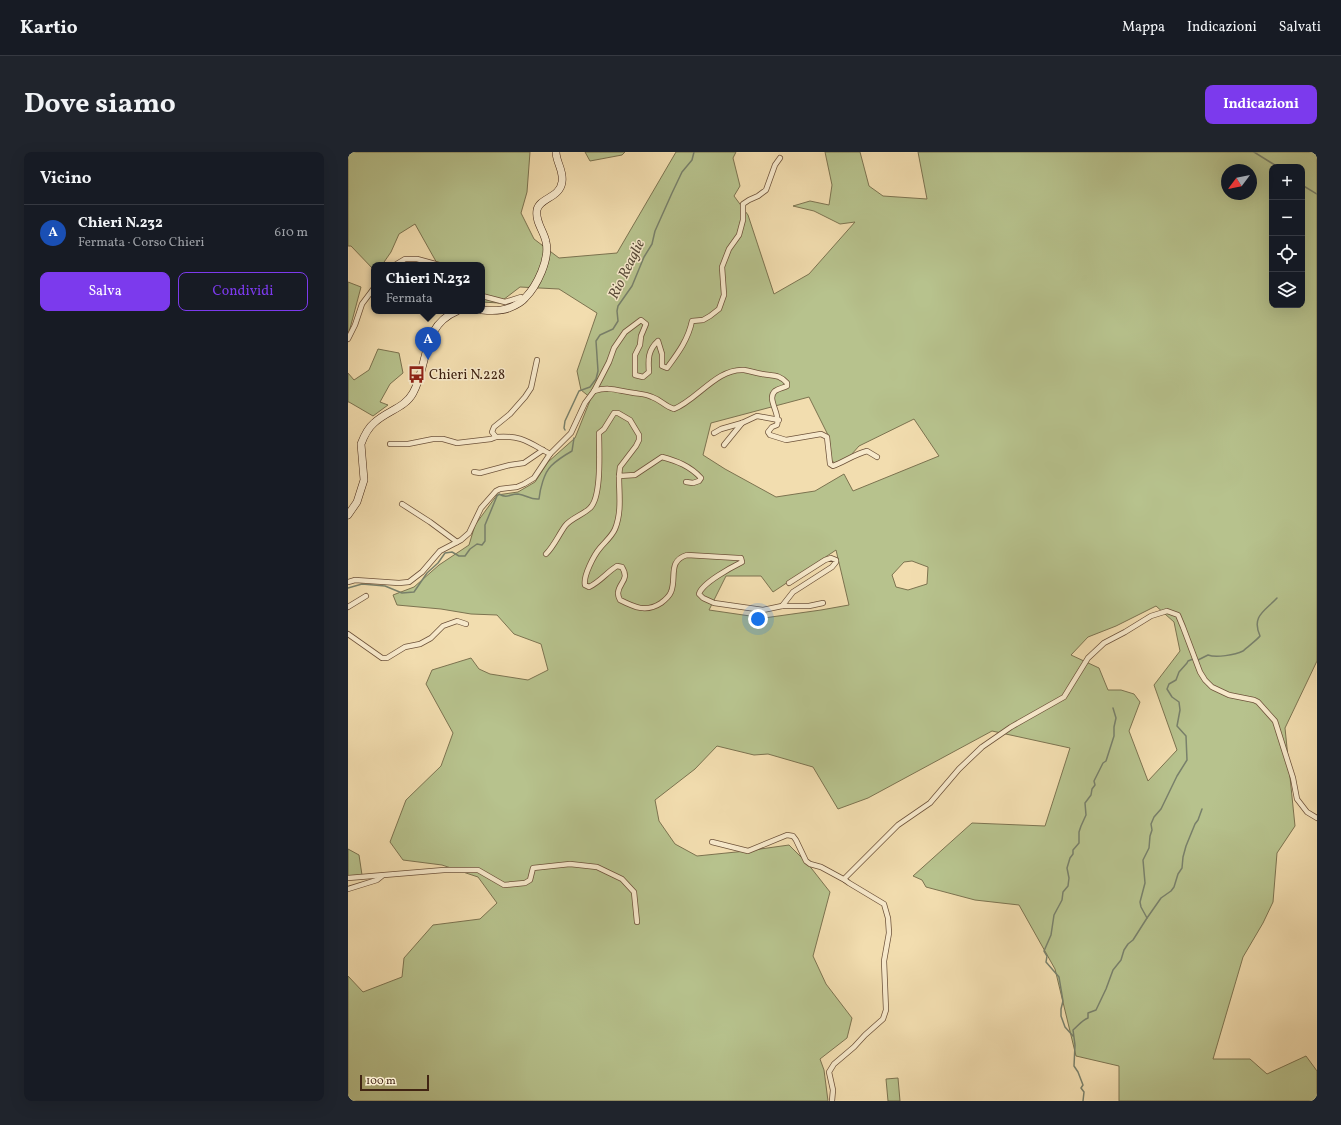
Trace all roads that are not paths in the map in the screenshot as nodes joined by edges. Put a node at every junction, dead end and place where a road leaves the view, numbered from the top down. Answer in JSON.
{"nodes":[{"id":1,"x":556,"y":152,"type":"edge"},
{"id":2,"x":780,"y":158,"type":"dead end"},
{"id":3,"x":400,"y":262,"type":"edge"},
{"id":4,"x":428,"y":262,"type":"edge"},
{"id":5,"x":371,"y":292,"type":"edge"},
{"id":6,"x":485,"y":297,"type":"edge"},
{"id":7,"x":524,"y":299,"type":"junction"},
{"id":8,"x":485,"y":310,"type":"edge"},
{"id":9,"x":452,"y":314,"type":"edge"},
{"id":10,"x":348,"y":339,"type":"edge"},
{"id":11,"x":537,"y":360,"type":"dead end"},
{"id":12,"x":594,"y":391,"type":"junction"},
{"id":13,"x":779,"y":420,"type":"junction"},
{"id":14,"x":742,"y":423,"type":"junction"},
{"id":15,"x":714,"y":433,"type":"dead end"},
{"id":16,"x":496,"y":437,"type":"junction"},
{"id":17,"x":390,"y":444,"type":"dead end"},
{"id":18,"x":724,"y":445,"type":"dead end"},
{"id":19,"x":543,"y":450,"type":"junction"},
{"id":20,"x":550,"y":454,"type":"junction"},
{"id":21,"x":877,"y":457,"type":"dead end"},
{"id":22,"x":474,"y":472,"type":"dead end"},
{"id":23,"x":619,"y":476,"type":"junction"},
{"id":24,"x":686,"y":482,"type":"dead end"},
{"id":25,"x":402,"y":504,"type":"dead end"},
{"id":26,"x":348,"y":515,"type":"edge"},
{"id":27,"x":457,"y":542,"type":"junction"},
{"id":28,"x":546,"y":554,"type":"dead end"},
{"id":29,"x":348,"y":582,"type":"edge"},
{"id":30,"x":789,"y":583,"type":"dead end"},
{"id":31,"x":366,"y":596,"type":"dead end"},
{"id":32,"x":823,"y":602,"type":"dead end"},
{"id":33,"x":782,"y":606,"type":"junction"},
{"id":34,"x":348,"y":607,"type":"edge"},
{"id":35,"x":466,"y":624,"type":"dead end"},
{"id":36,"x":348,"y":634,"type":"edge"},
{"id":37,"x":1317,"y":818,"type":"edge"},
{"id":38,"x":712,"y":842,"type":"dead end"},
{"id":39,"x":382,"y":876,"type":"junction"},
{"id":40,"x":348,"y":878,"type":"edge"},
{"id":41,"x":844,"y":880,"type":"junction"},
{"id":42,"x":348,"y":889,"type":"edge"},
{"id":43,"x":637,"y":922,"type":"dead end"},
{"id":44,"x":832,"y":1101,"type":"edge"}],
"edges":[{"from":1,"to":7,"type":"main road"},
{"from":2,"to":12,"type":"street"},
{"from":3,"to":4,"type":"street"},
{"from":5,"to":10,"type":"street"},
{"from":6,"to":7,"type":"street"},
{"from":7,"to":8,"type":"main road"},
{"from":9,"to":26,"type":"main road"},
{"from":11,"to":16,"type":"street"},
{"from":12,"to":13,"type":"street"},
{"from":12,"to":20,"type":"street"},
{"from":13,"to":14,"type":"street"},
{"from":13,"to":21,"type":"street"},
{"from":14,"to":15,"type":"street"},
{"from":14,"to":18,"type":"street"},
{"from":16,"to":17,"type":"street"},
{"from":16,"to":19,"type":"street"},
{"from":19,"to":20,"type":"street"},
{"from":19,"to":22,"type":"street"},
{"from":20,"to":27,"type":"street"},
{"from":23,"to":24,"type":"street"},
{"from":23,"to":28,"type":"street"},
{"from":23,"to":33,"type":"street"},
{"from":25,"to":27,"type":"street"},
{"from":27,"to":29,"type":"street"},
{"from":30,"to":33,"type":"street"},
{"from":31,"to":34,"type":"street"},
{"from":32,"to":33,"type":"street"},
{"from":35,"to":36,"type":"street"},
{"from":37,"to":41,"type":"street"},
{"from":38,"to":41,"type":"street"},
{"from":39,"to":40,"type":"street"},
{"from":39,"to":42,"type":"street"},
{"from":39,"to":43,"type":"street"},
{"from":41,"to":44,"type":"street"}]}
